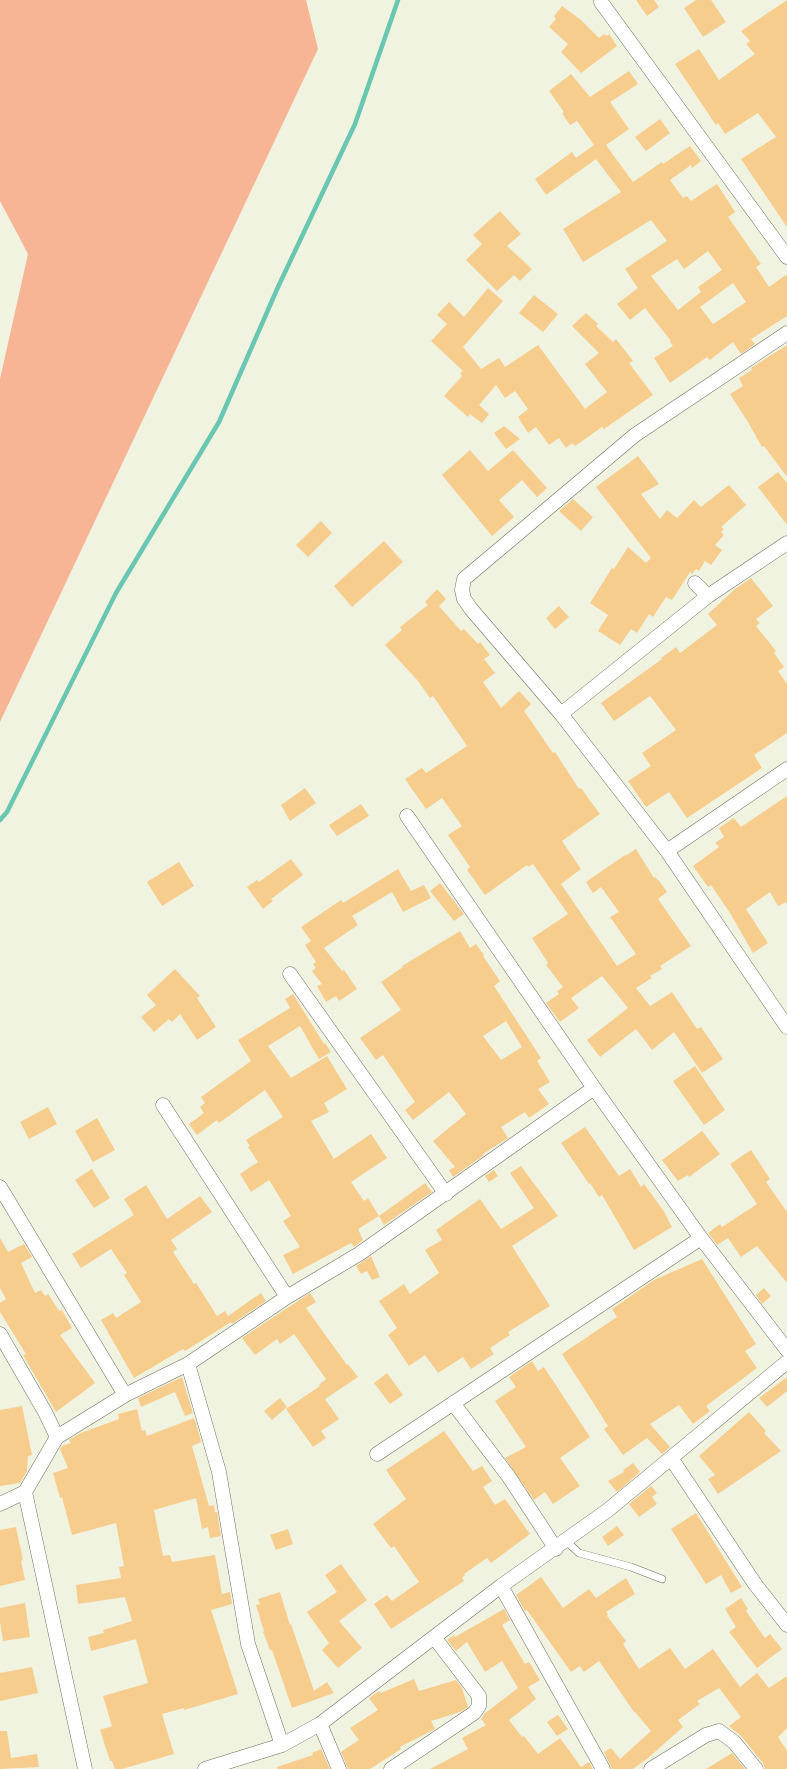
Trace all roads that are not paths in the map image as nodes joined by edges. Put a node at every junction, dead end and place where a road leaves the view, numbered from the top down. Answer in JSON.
{"nodes":[{"id":1,"x":601,"y":2,"type":"dead end"},
{"id":2,"x":787,"y":257,"type":"edge"},
{"id":3,"x":787,"y":333,"type":"edge"},
{"id":4,"x":787,"y":543,"type":"edge"},
{"id":5,"x":695,"y":583,"type":"dead end"},
{"id":6,"x":708,"y":596,"type":"junction"},
{"id":7,"x":561,"y":714,"type":"junction"},
{"id":8,"x":787,"y":769,"type":"edge"},
{"id":9,"x":407,"y":816,"type":"dead end"},
{"id":10,"x":667,"y":851,"type":"junction"},
{"id":11,"x":290,"y":974,"type":"dead end"},
{"id":12,"x":784,"y":1018,"type":"edge"},
{"id":13,"x":594,"y":1088,"type":"junction"},
{"id":14,"x":163,"y":1105,"type":"dead end"},
{"id":15,"x":0,"y":1187,"type":"edge"},
{"id":16,"x":446,"y":1194,"type":"junction"},
{"id":17,"x":701,"y":1238,"type":"junction"},
{"id":18,"x":287,"y":1297,"type":"junction"},
{"id":19,"x":0,"y":1334,"type":"edge"},
{"id":20,"x":787,"y":1350,"type":"edge"},
{"id":21,"x":787,"y":1362,"type":"edge"},
{"id":22,"x":188,"y":1364,"type":"junction"},
{"id":23,"x":125,"y":1395,"type":"junction"},
{"id":24,"x":454,"y":1403,"type":"junction"},
{"id":25,"x":57,"y":1437,"type":"junction"},
{"id":26,"x":376,"y":1454,"type":"dead end"},
{"id":27,"x":671,"y":1458,"type":"junction"},
{"id":28,"x":25,"y":1492,"type":"junction"},
{"id":29,"x":0,"y":1504,"type":"edge"},
{"id":30,"x":561,"y":1545,"type":"junction"},
{"id":31,"x":662,"y":1579,"type":"dead end"},
{"id":32,"x":500,"y":1586,"type":"junction"},
{"id":33,"x":787,"y":1625,"type":"edge"},
{"id":34,"x":434,"y":1637,"type":"junction"},
{"id":35,"x":320,"y":1724,"type":"junction"},
{"id":36,"x":282,"y":1745,"type":"junction"},
{"id":37,"x":85,"y":1769,"type":"edge"},
{"id":38,"x":205,"y":1769,"type":"edge"},
{"id":39,"x":339,"y":1769,"type":"edge"},
{"id":40,"x":391,"y":1769,"type":"edge"},
{"id":41,"x":603,"y":1769,"type":"edge"},
{"id":42,"x":651,"y":1769,"type":"edge"},
{"id":43,"x":756,"y":1769,"type":"edge"}],
"edges":[{"from":1,"to":2,"type":"street"},
{"from":3,"to":7,"type":"street"},
{"from":4,"to":6,"type":"street"},
{"from":5,"to":6,"type":"street"},
{"from":6,"to":7,"type":"street"},
{"from":7,"to":10,"type":"street"},
{"from":8,"to":10,"type":"street"},
{"from":9,"to":13,"type":"street"},
{"from":10,"to":12,"type":"street"},
{"from":11,"to":16,"type":"street"},
{"from":13,"to":16,"type":"street"},
{"from":13,"to":17,"type":"street"},
{"from":14,"to":18,"type":"street"},
{"from":15,"to":23,"type":"street"},
{"from":16,"to":18,"type":"street"},
{"from":17,"to":20,"type":"street"},
{"from":17,"to":24,"type":"street"},
{"from":18,"to":22,"type":"street"},
{"from":19,"to":25,"type":"street"},
{"from":21,"to":27,"type":"street"},
{"from":22,"to":23,"type":"street"},
{"from":22,"to":36,"type":"street"},
{"from":23,"to":25,"type":"street"},
{"from":24,"to":26,"type":"street"},
{"from":24,"to":30,"type":"street"},
{"from":25,"to":28,"type":"street"},
{"from":27,"to":30,"type":"street"},
{"from":27,"to":33,"type":"street"},
{"from":28,"to":29,"type":"street"},
{"from":28,"to":37,"type":"street"},
{"from":30,"to":31,"type":"lane"},
{"from":30,"to":32,"type":"street"},
{"from":32,"to":34,"type":"street"},
{"from":32,"to":41,"type":"street"},
{"from":34,"to":35,"type":"street"},
{"from":34,"to":40,"type":"street"},
{"from":35,"to":36,"type":"street"},
{"from":35,"to":39,"type":"street"},
{"from":36,"to":38,"type":"street"},
{"from":42,"to":43,"type":"street"}]}
